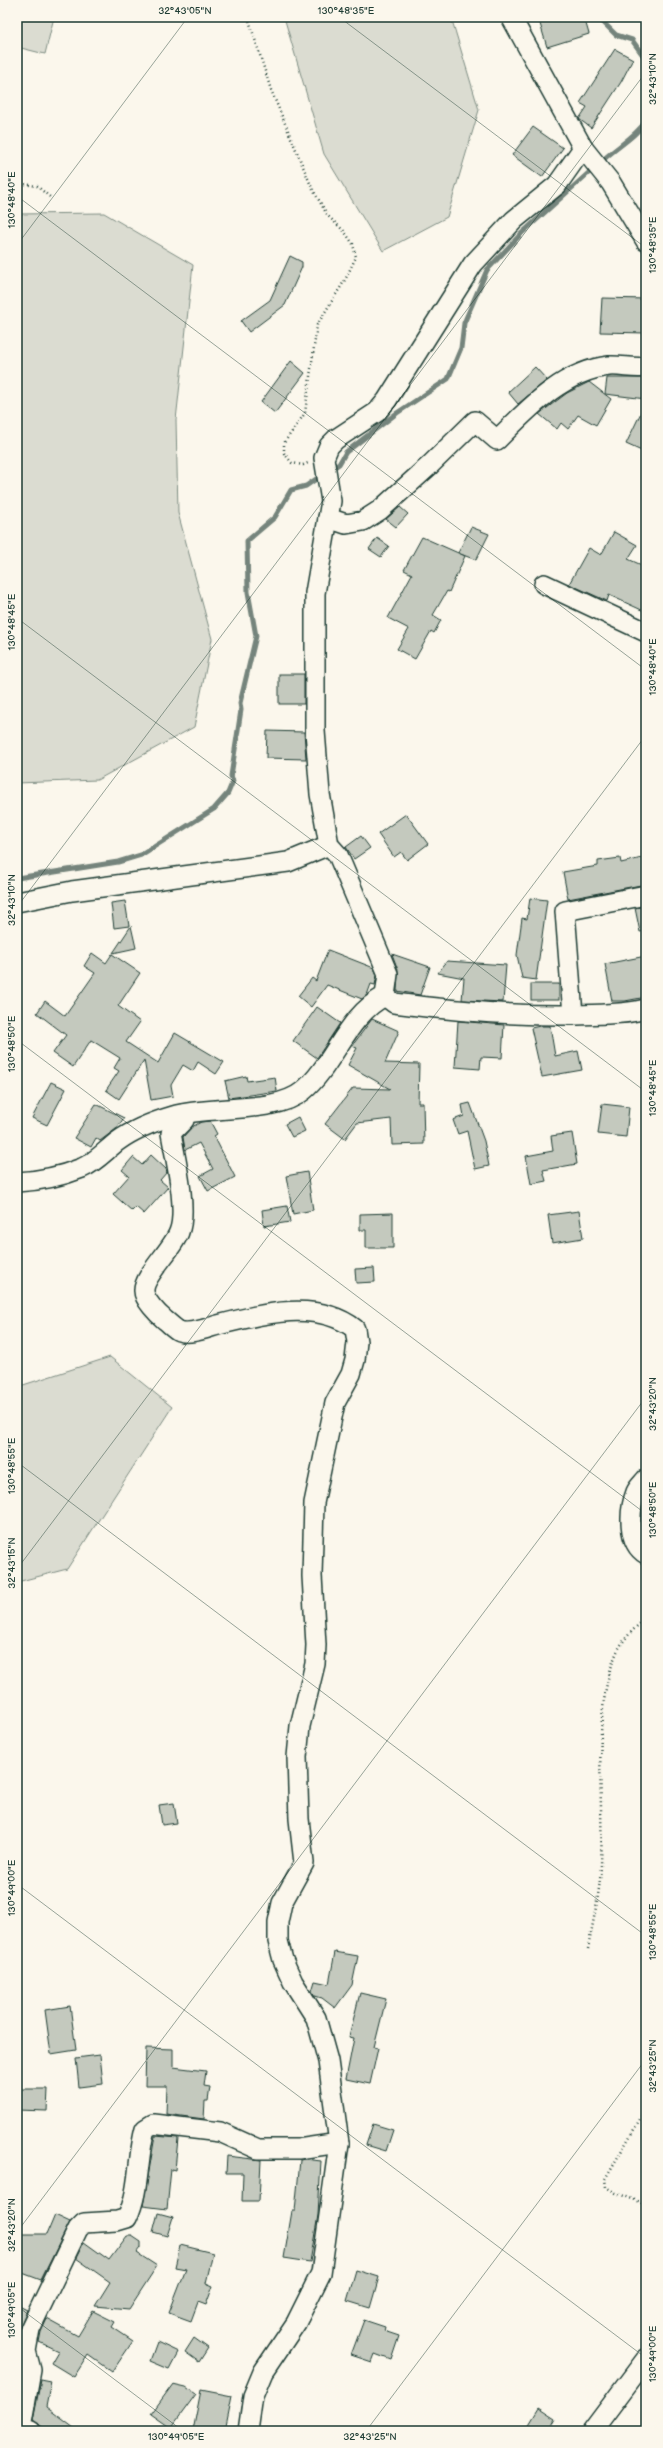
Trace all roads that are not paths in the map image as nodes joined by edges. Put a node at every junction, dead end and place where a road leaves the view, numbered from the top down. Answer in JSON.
{"nodes":[{"id":1,"x":511,"y":17,"type":"edge"},
{"id":2,"x":586,"y":151,"type":"junction"},
{"id":3,"x":646,"y":241,"type":"edge"},
{"id":4,"x":646,"y":367,"type":"edge"},
{"id":5,"x":328,"y":518,"type":"junction"},
{"id":6,"x":544,"y":584,"type":"dead end"},
{"id":7,"x":646,"y":632,"type":"edge"},
{"id":8,"x":329,"y":845,"type":"junction"},
{"id":9,"x":646,"y":895,"type":"edge"},
{"id":10,"x":17,"y":902,"type":"edge"},
{"id":11,"x":385,"y":996,"type":"junction"},
{"id":12,"x":646,"y":1009,"type":"edge"},
{"id":13,"x":573,"y":1015,"type":"junction"},
{"id":14,"x":183,"y":1114,"type":"junction"},
{"id":15,"x":17,"y":1182,"type":"edge"},
{"id":16,"x":646,"y":1479,"type":"edge"},
{"id":17,"x":646,"y":1554,"type":"edge"},
{"id":18,"x":339,"y":2143,"type":"junction"},
{"id":19,"x":646,"y":2360,"type":"edge"},
{"id":20,"x":31,"y":2431,"type":"edge"},
{"id":21,"x":248,"y":2431,"type":"edge"},
{"id":22,"x":592,"y":2431,"type":"edge"}],
"edges":[{"from":1,"to":2,"type":"street"},
{"from":2,"to":3,"type":"street"},
{"from":2,"to":5,"type":"street"},
{"from":4,"to":5,"type":"street"},
{"from":5,"to":8,"type":"street"},
{"from":6,"to":7,"type":"street"},
{"from":8,"to":10,"type":"street"},
{"from":8,"to":11,"type":"street"},
{"from":9,"to":13,"type":"street"},
{"from":11,"to":13,"type":"street"},
{"from":11,"to":14,"type":"street"},
{"from":12,"to":13,"type":"street"},
{"from":14,"to":15,"type":"street"},
{"from":14,"to":18,"type":"street"},
{"from":16,"to":17,"type":"street"},
{"from":18,"to":20,"type":"street"},
{"from":18,"to":21,"type":"street"},
{"from":19,"to":22,"type":"street"}]}
